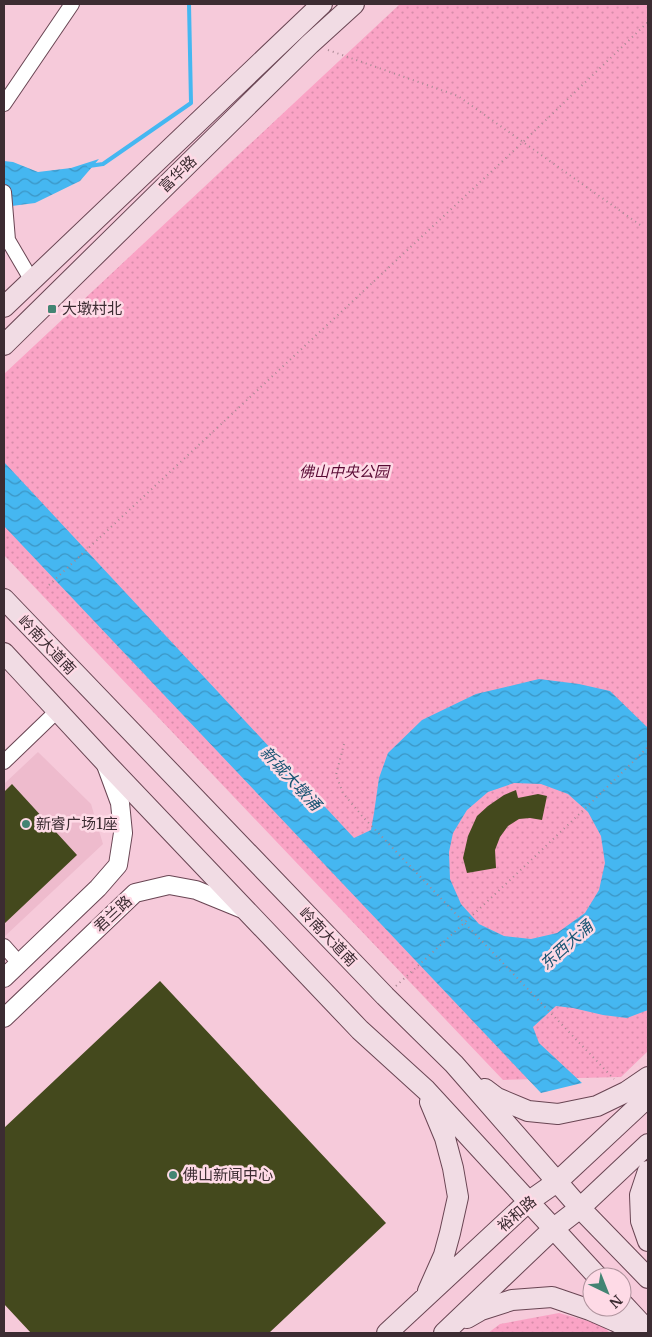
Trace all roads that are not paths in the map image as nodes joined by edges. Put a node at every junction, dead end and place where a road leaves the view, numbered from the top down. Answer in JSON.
{"nodes":[{"id":1,"x":72,"y":4,"type":"edge"},
{"id":2,"x":322,"y":4,"type":"edge"},
{"id":3,"x":354,"y":4,"type":"edge"},
{"id":4,"x":4,"y":104,"type":"edge"},
{"id":5,"x":4,"y":192,"type":"edge"},
{"id":6,"x":32,"y":281,"type":"junction"},
{"id":7,"x":4,"y":307,"type":"edge"},
{"id":8,"x":4,"y":345,"type":"edge"},
{"id":9,"x":4,"y":600,"type":"edge"},
{"id":10,"x":4,"y":653,"type":"edge"},
{"id":11,"x":57,"y":711,"type":"junction"},
{"id":12,"x":4,"y":762,"type":"edge"},
{"id":13,"x":105,"y":762,"type":"junction"},
{"id":14,"x":248,"y":912,"type":"junction"},
{"id":15,"x":4,"y":946,"type":"edge"},
{"id":16,"x":19,"y":963,"type":"junction"},
{"id":17,"x":4,"y":978,"type":"edge"},
{"id":18,"x":4,"y":1018,"type":"edge"},
{"id":19,"x":454,"y":1064,"type":"junction"},
{"id":20,"x":648,"y":1077,"type":"edge"},
{"id":21,"x":426,"y":1090,"type":"junction"},
{"id":22,"x":648,"y":1097,"type":"edge"},
{"id":23,"x":648,"y":1144,"type":"edge"},
{"id":24,"x":648,"y":1171,"type":"edge"},
{"id":25,"x":558,"y":1182,"type":"junction"},
{"id":26,"x":528,"y":1202,"type":"junction"},
{"id":27,"x":580,"y":1208,"type":"junction"},
{"id":28,"x":553,"y":1229,"type":"junction"},
{"id":29,"x":648,"y":1241,"type":"edge"},
{"id":30,"x":589,"y":1267,"type":"edge"},
{"id":31,"x":648,"y":1278,"type":"edge"},
{"id":32,"x":424,"y":1298,"type":"junction"},
{"id":33,"x":582,"y":1307,"type":"edge"},
{"id":34,"x":632,"y":1314,"type":"edge"},
{"id":35,"x":601,"y":1317,"type":"edge"},
{"id":36,"x":607,"y":1317,"type":"edge"},
{"id":37,"x":447,"y":1330,"type":"edge"},
{"id":38,"x":648,"y":1331,"type":"edge"},
{"id":39,"x":387,"y":1333,"type":"edge"},
{"id":40,"x":616,"y":1333,"type":"edge"},
{"id":41,"x":638,"y":1333,"type":"edge"}],
"edges":[{"from":1,"to":4,"type":"street"},
{"from":2,"to":6,"type":"main road","name":"富华路"},
{"from":3,"to":8,"type":"main road","name":"富华路"},
{"from":5,"to":6,"type":"street"},
{"from":6,"to":7,"type":"main road","name":"富华路"},
{"from":9,"to":19,"type":"main road","name":"岭南大道南"},
{"from":10,"to":11,"type":"main road"},
{"from":11,"to":12,"type":"street"},
{"from":11,"to":13,"type":"main road"},
{"from":13,"to":14,"type":"main road"},
{"from":13,"to":16,"type":"street","name":"君兰路"},
{"from":14,"to":18,"type":"street","name":"君兰路"},
{"from":14,"to":21,"type":"main road"},
{"from":15,"to":16,"type":"street"},
{"from":16,"to":17,"type":"street","name":"君兰路"},
{"from":19,"to":20,"type":"main road"},
{"from":19,"to":25,"type":"main road","name":"岭南大道南"},
{"from":21,"to":26,"type":"main road"},
{"from":21,"to":32,"type":"main road"},
{"from":22,"to":25,"type":"main road","name":"裕和路"},
{"from":23,"to":27,"type":"main road"},
{"from":24,"to":29,"type":"main road"},
{"from":25,"to":26,"type":"main road","name":"裕和路"},
{"from":25,"to":27,"type":"main road","name":"岭南大道南"},
{"from":26,"to":28,"type":"main road"},
{"from":26,"to":32,"type":"main road","name":"裕和路"},
{"from":27,"to":28,"type":"main road"},
{"from":27,"to":31,"type":"main road","name":"岭南大道南"},
{"from":28,"to":30,"type":"main road"},
{"from":28,"to":37,"type":"main road"},
{"from":32,"to":39,"type":"main road","name":"裕和路"},
{"from":33,"to":37,"type":"main road"},
{"from":34,"to":38,"type":"main road"},
{"from":35,"to":40,"type":"main road"},
{"from":36,"to":41,"type":"main road"}]}
